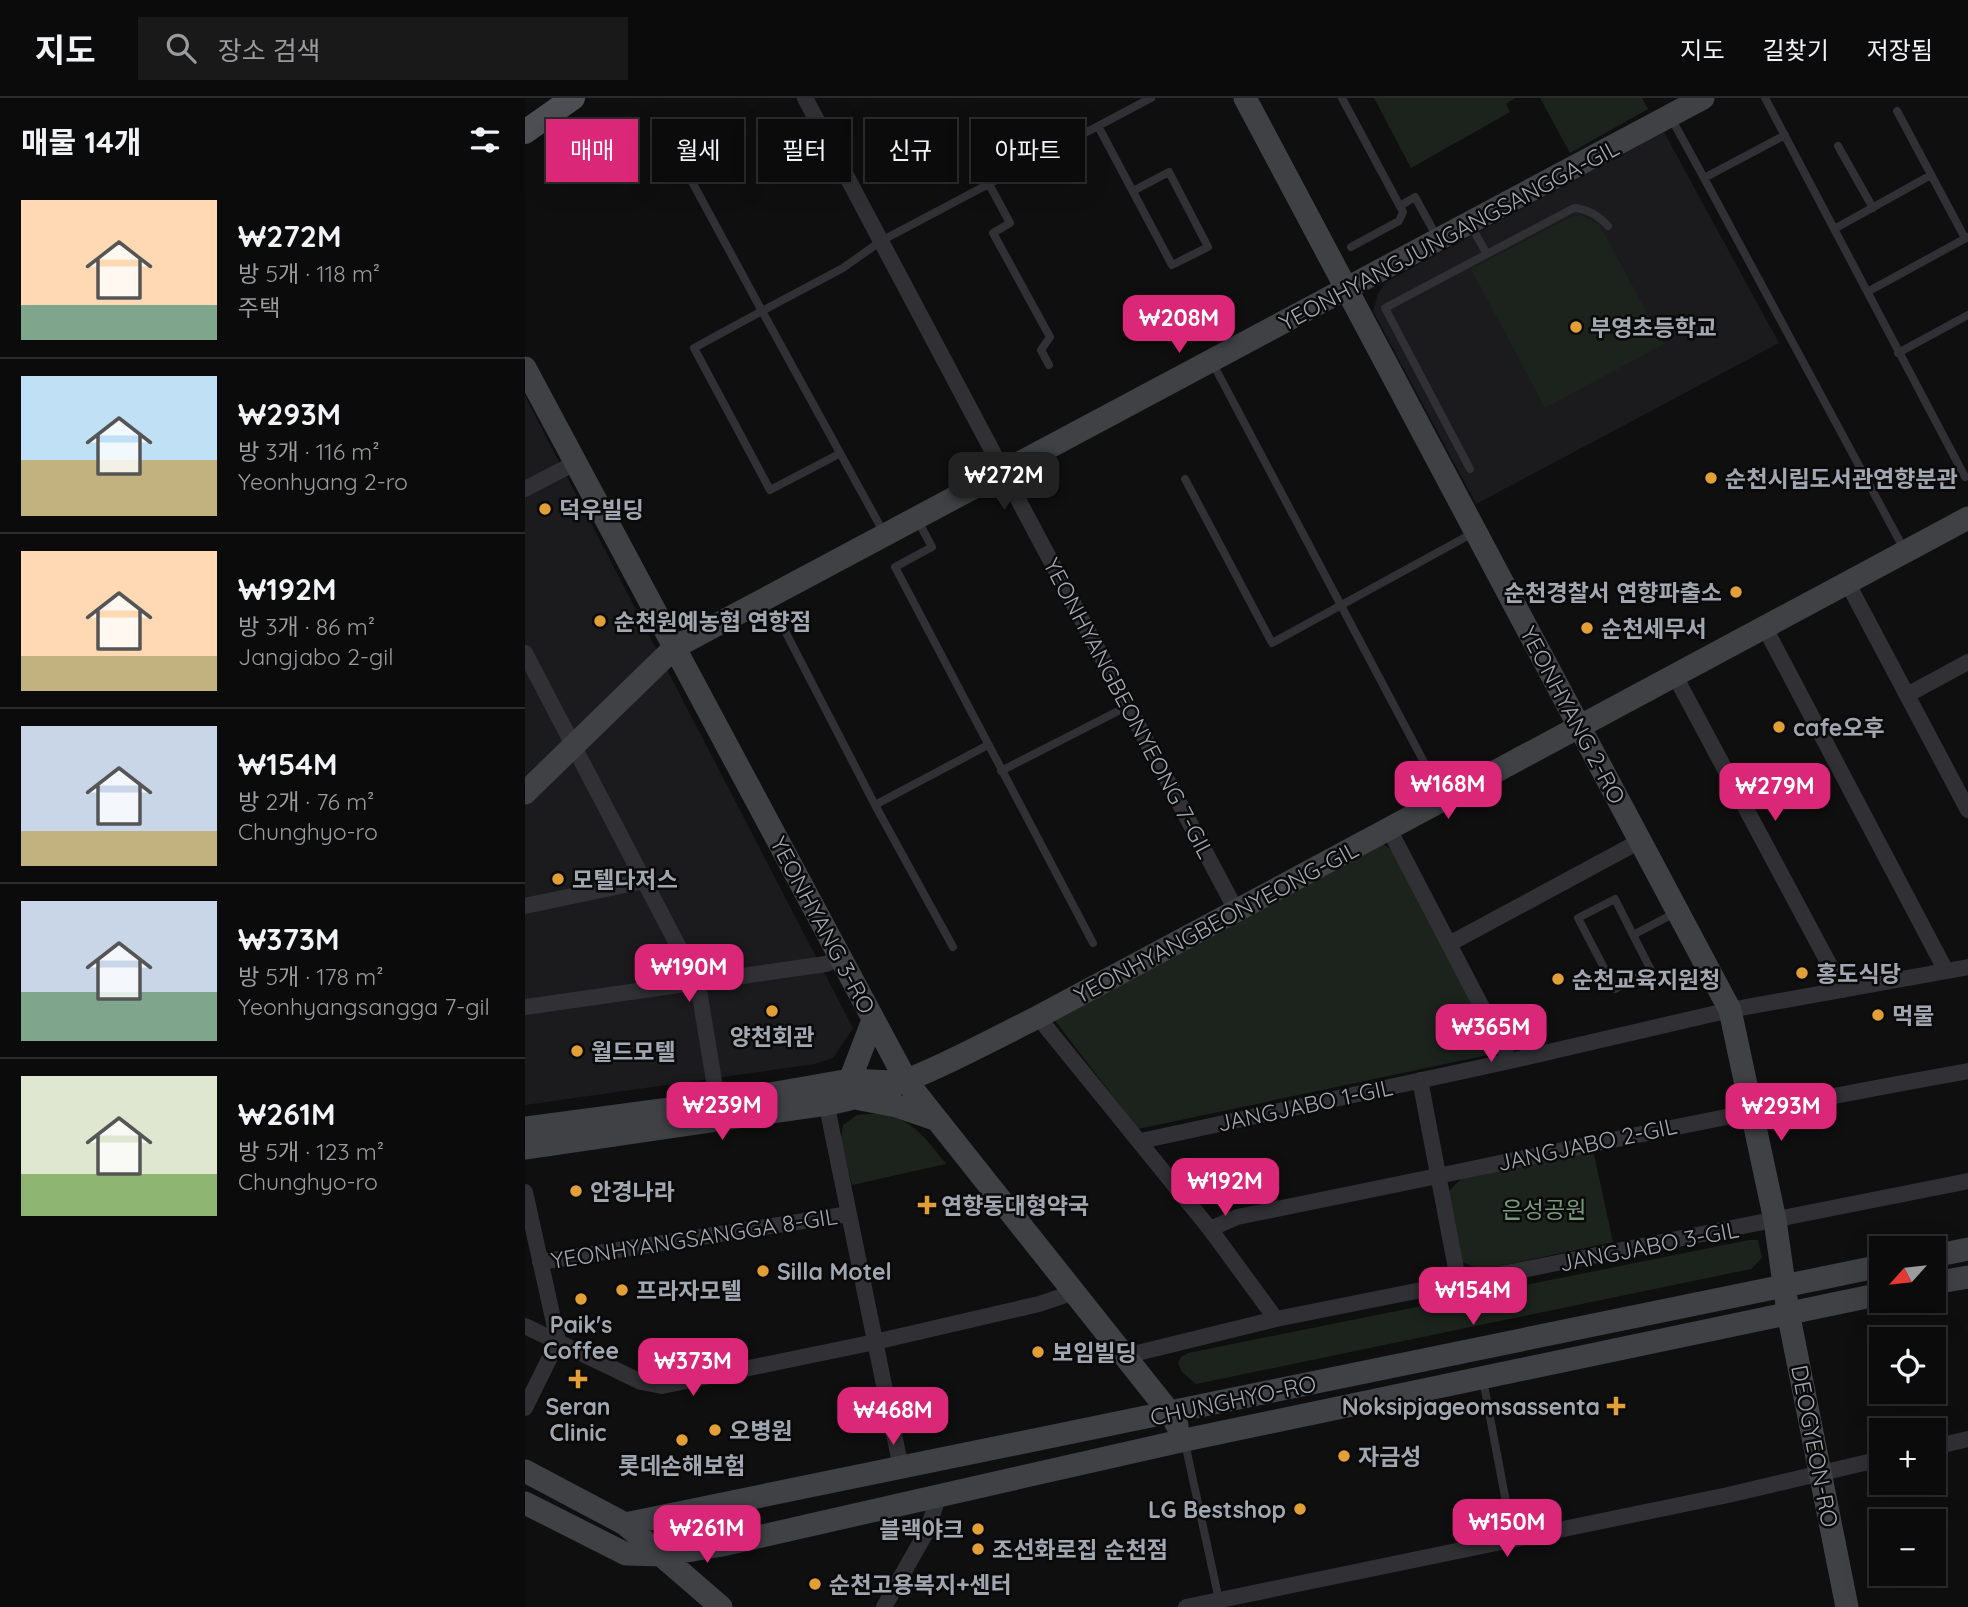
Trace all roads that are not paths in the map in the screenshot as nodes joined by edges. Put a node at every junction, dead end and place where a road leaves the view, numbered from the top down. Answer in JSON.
{"nodes":[{"id":1,"x":573,"y":98,"type":"edge"},
{"id":2,"x":805,"y":98,"type":"edge"},
{"id":3,"x":1150,"y":98,"type":"edge"},
{"id":4,"x":1245,"y":98,"type":"edge"},
{"id":5,"x":1342,"y":98,"type":"edge"},
{"id":6,"x":1703,"y":98,"type":"edge"},
{"id":7,"x":1765,"y":98,"type":"edge"},
{"id":8,"x":1897,"y":111,"type":"dead end"},
{"id":9,"x":1670,"y":116,"type":"junction"},
{"id":10,"x":1098,"y":126,"type":"junction"},
{"id":11,"x":525,"y":132,"type":"edge"},
{"id":12,"x":1785,"y":135,"type":"junction"},
{"id":13,"x":1838,"y":146,"type":"dead end"},
{"id":14,"x":1931,"y":175,"type":"junction"},
{"id":15,"x":1704,"y":178,"type":"junction"},
{"id":16,"x":692,"y":182,"type":"edge"},
{"id":17,"x":989,"y":184,"type":"junction"},
{"id":18,"x":1133,"y":191,"type":"junction"},
{"id":19,"x":1399,"y":206,"type":"junction"},
{"id":20,"x":1873,"y":208,"type":"junction"},
{"id":21,"x":1470,"y":223,"type":"junction"},
{"id":22,"x":1608,"y":226,"type":"dead end"},
{"id":23,"x":1836,"y":228,"type":"junction"},
{"id":24,"x":1967,"y":238,"type":"edge"},
{"id":25,"x":1438,"y":240,"type":"junction"},
{"id":26,"x":881,"y":241,"type":"junction"},
{"id":27,"x":1350,"y":247,"type":"dead end"},
{"id":28,"x":1487,"y":254,"type":"junction"},
{"id":29,"x":1347,"y":288,"type":"junction"},
{"id":30,"x":1869,"y":291,"type":"junction"},
{"id":31,"x":762,"y":311,"type":"junction"},
{"id":32,"x":1968,"y":315,"type":"edge"},
{"id":33,"x":1898,"y":353,"type":"junction"},
{"id":34,"x":1212,"y":362,"type":"junction"},
{"id":35,"x":1049,"y":365,"type":"dead end"},
{"id":36,"x":525,"y":368,"type":"edge"},
{"id":37,"x":839,"y":454,"type":"junction"},
{"id":38,"x":575,"y":463,"type":"junction"},
{"id":39,"x":1471,"y":469,"type":"dead end"},
{"id":40,"x":1004,"y":472,"type":"junction"},
{"id":41,"x":1965,"y":477,"type":"dead end"},
{"id":42,"x":1185,"y":479,"type":"dead end"},
{"id":43,"x":525,"y":489,"type":"edge"},
{"id":44,"x":917,"y":518,"type":"junction"},
{"id":45,"x":1968,"y":518,"type":"edge"},
{"id":46,"x":1476,"y":532,"type":"junction"},
{"id":47,"x":885,"y":535,"type":"junction"},
{"id":48,"x":1905,"y":551,"type":"junction"},
{"id":49,"x":1847,"y":582,"type":"junction"},
{"id":50,"x":1340,"y":605,"type":"junction"},
{"id":51,"x":1764,"y":626,"type":"junction"},
{"id":52,"x":784,"y":629,"type":"dead end"},
{"id":53,"x":675,"y":647,"type":"junction"},
{"id":54,"x":525,"y":653,"type":"edge"},
{"id":55,"x":1968,"y":662,"type":"edge"},
{"id":56,"x":1674,"y":674,"type":"junction"},
{"id":57,"x":1907,"y":695,"type":"junction"},
{"id":58,"x":1128,"y":706,"type":"junction"},
{"id":59,"x":1578,"y":725,"type":"junction"},
{"id":60,"x":988,"y":745,"type":"junction"},
{"id":61,"x":575,"y":746,"type":"junction"},
{"id":62,"x":1001,"y":771,"type":"junction"},
{"id":63,"x":1963,"y":786,"type":"edge"},
{"id":64,"x":525,"y":793,"type":"edge"},
{"id":65,"x":1444,"y":798,"type":"junction"},
{"id":66,"x":875,"y":805,"type":"junction"},
{"id":67,"x":1968,"y":810,"type":"edge"},
{"id":68,"x":1389,"y":830,"type":"junction"},
{"id":69,"x":1640,"y":841,"type":"junction"},
{"id":70,"x":644,"y":881,"type":"junction"},
{"id":71,"x":525,"y":906,"type":"edge"},
{"id":72,"x":1236,"y":909,"type":"junction"},
{"id":73,"x":1677,"y":912,"type":"junction"},
{"id":74,"x":1633,"y":935,"type":"junction"},
{"id":75,"x":1093,"y":943,"type":"dead end"},
{"id":76,"x":1448,"y":944,"type":"junction"},
{"id":77,"x":953,"y":947,"type":"dead end"},
{"id":78,"x":841,"y":957,"type":"junction"},
{"id":79,"x":1968,"y":967,"type":"edge"},
{"id":80,"x":1946,"y":971,"type":"junction"},
{"id":81,"x":698,"y":984,"type":"junction"},
{"id":82,"x":1843,"y":990,"type":"junction"},
{"id":83,"x":525,"y":1007,"type":"edge"},
{"id":84,"x":1730,"y":1010,"type":"junction"},
{"id":85,"x":1038,"y":1017,"type":"junction"},
{"id":86,"x":873,"y":1020,"type":"junction"},
{"id":87,"x":1510,"y":1061,"type":"junction"},
{"id":88,"x":1968,"y":1071,"type":"edge"},
{"id":89,"x":1420,"y":1080,"type":"junction"},
{"id":90,"x":907,"y":1082,"type":"junction"},
{"id":91,"x":853,"y":1089,"type":"junction"},
{"id":92,"x":825,"y":1096,"type":"junction"},
{"id":93,"x":1752,"y":1110,"type":"junction"},
{"id":94,"x":719,"y":1112,"type":"junction"},
{"id":95,"x":932,"y":1118,"type":"junction"},
{"id":96,"x":525,"y":1128,"type":"edge"},
{"id":97,"x":1141,"y":1141,"type":"junction"},
{"id":98,"x":525,"y":1148,"type":"edge"},
{"id":99,"x":1439,"y":1174,"type":"junction"},
{"id":100,"x":1968,"y":1181,"type":"edge"},
{"id":101,"x":525,"y":1192,"type":"edge"},
{"id":102,"x":849,"y":1214,"type":"junction"},
{"id":103,"x":1775,"y":1220,"type":"junction"},
{"id":104,"x":1210,"y":1229,"type":"junction"},
{"id":105,"x":1968,"y":1249,"type":"edge"},
{"id":106,"x":1946,"y":1254,"type":"edge"},
{"id":107,"x":540,"y":1262,"type":"junction"},
{"id":108,"x":1869,"y":1268,"type":"edge"},
{"id":109,"x":1968,"y":1277,"type":"edge"},
{"id":110,"x":1946,"y":1281,"type":"edge"},
{"id":111,"x":1459,"y":1284,"type":"junction"},
{"id":112,"x":1785,"y":1284,"type":"junction"},
{"id":113,"x":1072,"y":1293,"type":"junction"},
{"id":114,"x":1869,"y":1296,"type":"edge"},
{"id":115,"x":1788,"y":1312,"type":"junction"},
{"id":116,"x":1276,"y":1319,"type":"junction"},
{"id":117,"x":525,"y":1326,"type":"edge"},
{"id":118,"x":558,"y":1341,"type":"junction"},
{"id":119,"x":875,"y":1342,"type":"junction"},
{"id":120,"x":1125,"y":1356,"type":"junction"},
{"id":121,"x":1482,"y":1377,"type":"junction"},
{"id":122,"x":525,"y":1408,"type":"edge"},
{"id":123,"x":1170,"y":1413,"type":"junction"},
{"id":124,"x":1968,"y":1439,"type":"edge"},
{"id":125,"x":1185,"y":1440,"type":"junction"},
{"id":126,"x":1946,"y":1444,"type":"edge"},
{"id":127,"x":1869,"y":1462,"type":"edge"},
{"id":128,"x":901,"y":1468,"type":"junction"},
{"id":129,"x":525,"y":1471,"type":"edge"},
{"id":130,"x":1820,"y":1472,"type":"junction"},
{"id":131,"x":939,"y":1494,"type":"junction"},
{"id":132,"x":525,"y":1503,"type":"edge"},
{"id":133,"x":625,"y":1524,"type":"junction"},
{"id":134,"x":1513,"y":1539,"type":"junction"},
{"id":135,"x":722,"y":1545,"type":"junction"},
{"id":136,"x":663,"y":1555,"type":"junction"},
{"id":137,"x":704,"y":1591,"type":"junction"},
{"id":138,"x":1219,"y":1600,"type":"junction"},
{"id":139,"x":721,"y":1607,"type":"edge"},
{"id":140,"x":884,"y":1607,"type":"edge"},
{"id":141,"x":1185,"y":1607,"type":"edge"},
{"id":142,"x":1847,"y":1607,"type":"edge"}],
"edges":[{"from":1,"to":11,"type":"main road"},
{"from":2,"to":26,"type":"street","name":"YEONHYANGBEONYEONG 7-GIL"},
{"from":3,"to":10,"type":"lane"},
{"from":4,"to":29,"type":"street","name":"YEONHYANG 2-RO"},
{"from":5,"to":19,"type":"lane"},
{"from":6,"to":9,"type":"street","name":"YEONHYANGJUNGANGSANGGA-GIL"},
{"from":7,"to":12,"type":"lane"},
{"from":8,"to":14,"type":"lane"},
{"from":9,"to":15,"type":"lane"},
{"from":9,"to":21,"type":"street","name":"YEONHYANGJUNGANGSANGGA-GIL"},
{"from":10,"to":17,"type":"lane"},
{"from":10,"to":18,"type":"lane"},
{"from":12,"to":15,"type":"lane"},
{"from":12,"to":23,"type":"lane"},
{"from":13,"to":20,"type":"lane"},
{"from":14,"to":20,"type":"lane"},
{"from":14,"to":24,"type":"lane"},
{"from":15,"to":48,"type":"lane"},
{"from":16,"to":31,"type":"lane"},
{"from":17,"to":26,"type":"lane"},
{"from":17,"to":35,"type":"lane"},
{"from":18,"to":18,"type":"lane"},
{"from":19,"to":25,"type":"lane"},
{"from":19,"to":27,"type":"lane"},
{"from":20,"to":23,"type":"lane"},
{"from":21,"to":25,"type":"street","name":"YEONHYANGJUNGANGSANGGA-GIL"},
{"from":21,"to":28,"type":"lane"},
{"from":22,"to":28,"type":"lane"},
{"from":23,"to":30,"type":"lane"},
{"from":24,"to":30,"type":"lane"},
{"from":25,"to":29,"type":"street","name":"YEONHYANGJUNGANGSANGGA-GIL"},
{"from":26,"to":31,"type":"lane"},
{"from":26,"to":40,"type":"street","name":"YEONHYANGBEONYEONG 7-GIL"},
{"from":28,"to":39,"type":"lane"},
{"from":29,"to":34,"type":"street","name":"YEONHYANGJUNGANGSANGGA-GIL"},
{"from":29,"to":46,"type":"street","name":"YEONHYANG 2-RO"},
{"from":30,"to":33,"type":"lane"},
{"from":31,"to":37,"type":"lane"},
{"from":31,"to":37,"type":"lane"},
{"from":32,"to":33,"type":"lane"},
{"from":33,"to":41,"type":"lane"},
{"from":34,"to":40,"type":"street","name":"YEONHYANGJUNGANGSANGGA-GIL"},
{"from":34,"to":50,"type":"lane"},
{"from":36,"to":38,"type":"street","name":"YEONHYANG 3-RO"},
{"from":37,"to":47,"type":"lane"},
{"from":38,"to":43,"type":"street"},
{"from":38,"to":53,"type":"street","name":"YEONHYANG 3-RO"},
{"from":40,"to":44,"type":"street","name":"YEONHYANGJUNGANGSANGGA-GIL"},
{"from":40,"to":58,"type":"street","name":"YEONHYANGBEONYEONG 7-GIL"},
{"from":42,"to":50,"type":"lane"},
{"from":44,"to":47,"type":"street","name":"YEONHYANGJUNGANGSANGGA-GIL"},
{"from":44,"to":60,"type":"lane"},
{"from":45,"to":48,"type":"street","name":"YEONHYANGBEONYEONG-GIL"},
{"from":46,"to":50,"type":"lane"},
{"from":46,"to":59,"type":"street","name":"YEONHYANG 2-RO"},
{"from":47,"to":53,"type":"street","name":"YEONHYANGJUNGANGSANGGA-GIL"},
{"from":48,"to":49,"type":"street","name":"YEONHYANGBEONYEONG-GIL"},
{"from":49,"to":51,"type":"street","name":"YEONHYANGBEONYEONG-GIL"},
{"from":49,"to":57,"type":"street"},
{"from":50,"to":65,"type":"lane"},
{"from":51,"to":56,"type":"street","name":"YEONHYANGBEONYEONG-GIL"},
{"from":51,"to":80,"type":"street"},
{"from":52,"to":66,"type":"lane"},
{"from":53,"to":61,"type":"street","name":"YEONHYANGJUNGANGSANGGA-GIL"},
{"from":53,"to":78,"type":"street","name":"YEONHYANG 3-RO"},
{"from":54,"to":61,"type":"street"},
{"from":55,"to":57,"type":"street"},
{"from":56,"to":59,"type":"street","name":"YEONHYANGBEONYEONG-GIL"},
{"from":56,"to":82,"type":"street"},
{"from":57,"to":63,"type":"street"},
{"from":58,"to":62,"type":"lane"},
{"from":58,"to":72,"type":"street","name":"YEONHYANGBEONYEONG 7-GIL"},
{"from":59,"to":65,"type":"street","name":"YEONHYANGBEONYEONG-GIL"},
{"from":59,"to":69,"type":"street","name":"YEONHYANG 2-RO"},
{"from":60,"to":62,"type":"lane"},
{"from":60,"to":66,"type":"lane"},
{"from":61,"to":64,"type":"street","name":"YEONHYANGJUNGANGSANGGA-GIL"},
{"from":61,"to":70,"type":"street"},
{"from":62,"to":75,"type":"lane"},
{"from":63,"to":67,"type":"street"},
{"from":65,"to":68,"type":"street","name":"YEONHYANGBEONYEONG-GIL"},
{"from":66,"to":77,"type":"lane"},
{"from":68,"to":72,"type":"street","name":"YEONHYANGBEONYEONG-GIL"},
{"from":68,"to":76,"type":"street"},
{"from":69,"to":73,"type":"street","name":"YEONHYANG 2-RO"},
{"from":69,"to":76,"type":"street"},
{"from":70,"to":71,"type":"street"},
{"from":70,"to":81,"type":"street"},
{"from":72,"to":85,"type":"street","name":"YEONHYANGBEONYEONG-GIL"},
{"from":73,"to":74,"type":"lane"},
{"from":73,"to":84,"type":"street","name":"YEONHYANG 2-RO"},
{"from":74,"to":74,"type":"lane"},
{"from":76,"to":87,"type":"street"},
{"from":78,"to":81,"type":"street"},
{"from":78,"to":86,"type":"street","name":"YEONHYANG 3-RO"},
{"from":79,"to":80,"type":"street"},
{"from":80,"to":82,"type":"street"},
{"from":81,"to":83,"type":"street"},
{"from":81,"to":94,"type":"street"},
{"from":82,"to":84,"type":"street"},
{"from":84,"to":87,"type":"street","name":"JANGJABO 1-GIL"},
{"from":84,"to":93,"type":"street","name":"YEONHYANG 2-RO"},
{"from":85,"to":90,"type":"street","name":"YEONHYANGBEONYEONG-GIL"},
{"from":85,"to":97,"type":"street"},
{"from":86,"to":90,"type":"street","name":"YEONHYANG 3-RO"},
{"from":86,"to":91,"type":"street"},
{"from":87,"to":89,"type":"street","name":"JANGJABO 1-GIL"},
{"from":88,"to":93,"type":"street","name":"JANGJABO 2-GIL"},
{"from":89,"to":97,"type":"street","name":"JANGJABO 1-GIL"},
{"from":89,"to":99,"type":"street"},
{"from":90,"to":91,"type":"street","name":"YEONHYANGBEONYEONG-GIL"},
{"from":90,"to":95,"type":"street","name":"YEONHYANG 3-RO"},
{"from":91,"to":92,"type":"street","name":"YEONHYANGBEONYEONG-GIL"},
{"from":91,"to":95,"type":"street"},
{"from":92,"to":94,"type":"street","name":"YEONHYANGBEONYEONG-GIL"},
{"from":92,"to":102,"type":"street","name":"YEONHYANGSANGGA 8-GIL"},
{"from":93,"to":99,"type":"street","name":"JANGJABO 2-GIL"},
{"from":93,"to":103,"type":"street","name":"YEONHYANG 2-RO"},
{"from":94,"to":96,"type":"street","name":"YEONHYANGBEONYEONG-GIL"},
{"from":94,"to":98,"type":"street","name":"YEONHYANGBEONYEONG-GIL"},
{"from":95,"to":113,"type":"street","name":"YEONHYANG 3-RO"},
{"from":97,"to":104,"type":"street"},
{"from":99,"to":104,"type":"street","name":"JANGJABO 2-GIL"},
{"from":99,"to":111,"type":"street"},
{"from":100,"to":103,"type":"street","name":"JANGJABO 3-GIL"},
{"from":101,"to":107,"type":"street","name":"YEONHYANGSANGGA 8-GIL"},
{"from":102,"to":107,"type":"street","name":"YEONHYANGSANGGA 8-GIL"},
{"from":102,"to":119,"type":"street","name":"YEONHYANGSANGGA 8-GIL"},
{"from":103,"to":111,"type":"street","name":"JANGJABO 3-GIL"},
{"from":103,"to":112,"type":"street","name":"YEONHYANG 2-RO"},
{"from":104,"to":116,"type":"street"},
{"from":105,"to":106,"type":"street"},
{"from":107,"to":118,"type":"street","name":"YEONHYANGSANGGA 8-GIL"},
{"from":108,"to":112,"type":"street","name":"CHUNGHYO-RO"},
{"from":109,"to":110,"type":"street"},
{"from":111,"to":116,"type":"street","name":"JANGJABO 3-GIL"},
{"from":112,"to":115,"type":"street","name":"DEOGYEON-RO"},
{"from":112,"to":123,"type":"street","name":"CHUNGHYO-RO"},
{"from":113,"to":119,"type":"street"},
{"from":113,"to":120,"type":"street","name":"YEONHYANG 3-RO"},
{"from":114,"to":115,"type":"street","name":"CHUNGHYO-RO"},
{"from":115,"to":121,"type":"street","name":"CHUNGHYO-RO"},
{"from":115,"to":130,"type":"street","name":"DEOGYEON-RO"},
{"from":116,"to":120,"type":"street","name":"JANGJABO 3-GIL"},
{"from":117,"to":118,"type":"street"},
{"from":118,"to":119,"type":"street"},
{"from":118,"to":122,"type":"street"},
{"from":119,"to":128,"type":"street","name":"YEONHYANGSANGGA 8-GIL"},
{"from":120,"to":123,"type":"street","name":"YEONHYANG 3-RO"},
{"from":121,"to":125,"type":"street","name":"CHUNGHYO-RO"},
{"from":121,"to":134,"type":"lane"},
{"from":123,"to":125,"type":"street","name":"YEONHYANG 3-RO"},
{"from":123,"to":128,"type":"street","name":"CHUNGHYO-RO"},
{"from":124,"to":126,"type":"street"},
{"from":125,"to":131,"type":"street","name":"CHUNGHYO-RO"},
{"from":125,"to":138,"type":"lane"},
{"from":127,"to":130,"type":"street"},
{"from":128,"to":133,"type":"street","name":"CHUNGHYO-RO"},
{"from":129,"to":133,"type":"street"},
{"from":130,"to":134,"type":"street"},
{"from":130,"to":142,"type":"street","name":"DEOGYEON-RO"},
{"from":131,"to":135,"type":"street","name":"CHUNGHYO-RO"},
{"from":131,"to":140,"type":"street"},
{"from":132,"to":136,"type":"street","name":"CHUNGHYO-RO"},
{"from":133,"to":136,"type":"street"},
{"from":134,"to":138,"type":"street"},
{"from":135,"to":136,"type":"street","name":"CHUNGHYO-RO"},
{"from":135,"to":137,"type":"street"},
{"from":136,"to":137,"type":"street"},
{"from":137,"to":139,"type":"street"},
{"from":138,"to":141,"type":"street"}]}
